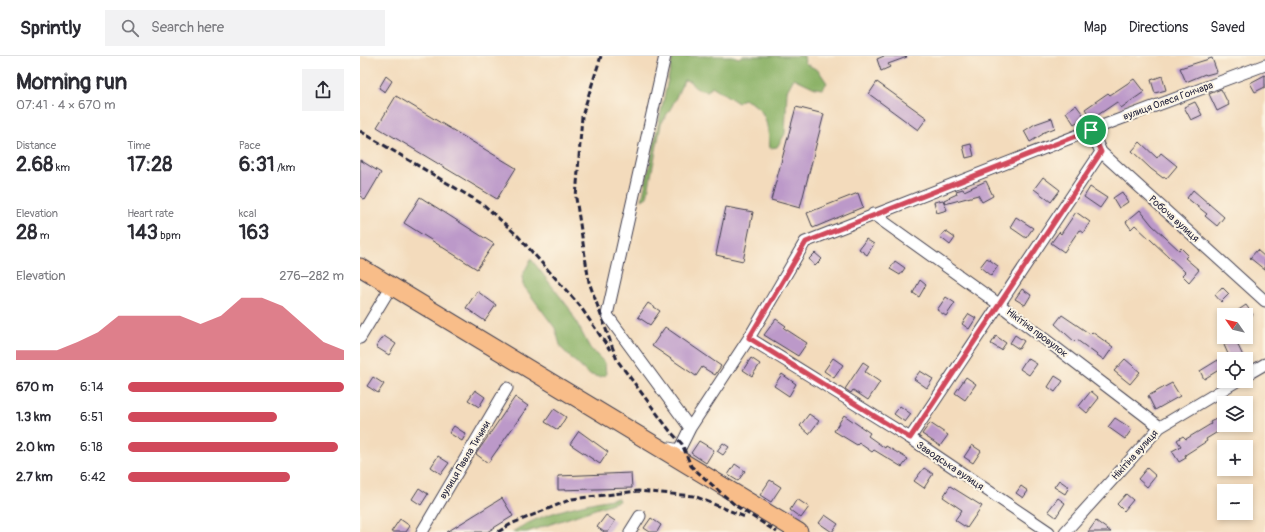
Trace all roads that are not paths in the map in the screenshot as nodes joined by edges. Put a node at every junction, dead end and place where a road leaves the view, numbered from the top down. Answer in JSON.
{"nodes":[{"id":1,"x":665,"y":56,"type":"edge"},
{"id":2,"x":1265,"y":65,"type":"edge"},
{"id":3,"x":1091,"y":130,"type":"junction"},
{"id":4,"x":1101,"y":152,"type":"junction"},
{"id":5,"x":873,"y":214,"type":"junction"},
{"id":6,"x":360,"y":267,"type":"edge"},
{"id":7,"x":392,"y":285,"type":"junction"},
{"id":8,"x":1265,"y":302,"type":"edge"},
{"id":9,"x":1000,"y":305,"type":"junction"},
{"id":10,"x":360,"y":338,"type":"edge"},
{"id":11,"x":749,"y":338,"type":"junction"},
{"id":12,"x":1265,"y":364,"type":"edge"},
{"id":13,"x":1253,"y":371,"type":"edge"},
{"id":14,"x":507,"y":388,"type":"dead end"},
{"id":15,"x":1225,"y":388,"type":"edge"},
{"id":16,"x":1160,"y":427,"type":"junction"},
{"id":17,"x":690,"y":428,"type":"junction"},
{"id":18,"x":910,"y":438,"type":"junction"},
{"id":19,"x":669,"y":448,"type":"dead end"},
{"id":20,"x":640,"y":516,"type":"dead end"},
{"id":21,"x":422,"y":532,"type":"edge"},
{"id":22,"x":630,"y":532,"type":"edge"},
{"id":23,"x":799,"y":532,"type":"edge"},
{"id":24,"x":1049,"y":532,"type":"edge"},
{"id":25,"x":1065,"y":532,"type":"edge"}],
"edges":[{"from":1,"to":17,"type":"street"},
{"from":2,"to":3,"type":"street","name":"вулиця Олеся Гончара"},
{"from":3,"to":4,"type":"street","name":"Робоча вулиця"},
{"from":3,"to":5,"type":"street","name":"вулиця Олеся Гончара"},
{"from":4,"to":8,"type":"street","name":"Робоча вулиця"},
{"from":4,"to":9,"type":"street"},
{"from":5,"to":9,"type":"street","name":"Нікітіна провулок"},
{"from":5,"to":11,"type":"street","name":"вулиця Олеся Гончара"},
{"from":6,"to":7,"type":"main road"},
{"from":7,"to":10,"type":"street"},
{"from":7,"to":23,"type":"main road"},
{"from":9,"to":16,"type":"street","name":"Нікітіна провулок"},
{"from":9,"to":18,"type":"street"},
{"from":11,"to":17,"type":"street","name":"вулиця Олеся Гончара"},
{"from":11,"to":18,"type":"street","name":"Заводська вулиця"},
{"from":12,"to":13,"type":"street"},
{"from":14,"to":21,"type":"street","name":"вулиця Павла Тичини"},
{"from":15,"to":16,"type":"street","name":"Нікітіна вулиця"},
{"from":16,"to":25,"type":"street","name":"Нікітіна вулиця"},
{"from":17,"to":19,"type":"street","name":"вулиця Олеся Гончара"},
{"from":18,"to":24,"type":"street","name":"Заводська вулиця"},
{"from":20,"to":22,"type":"street"}]}
